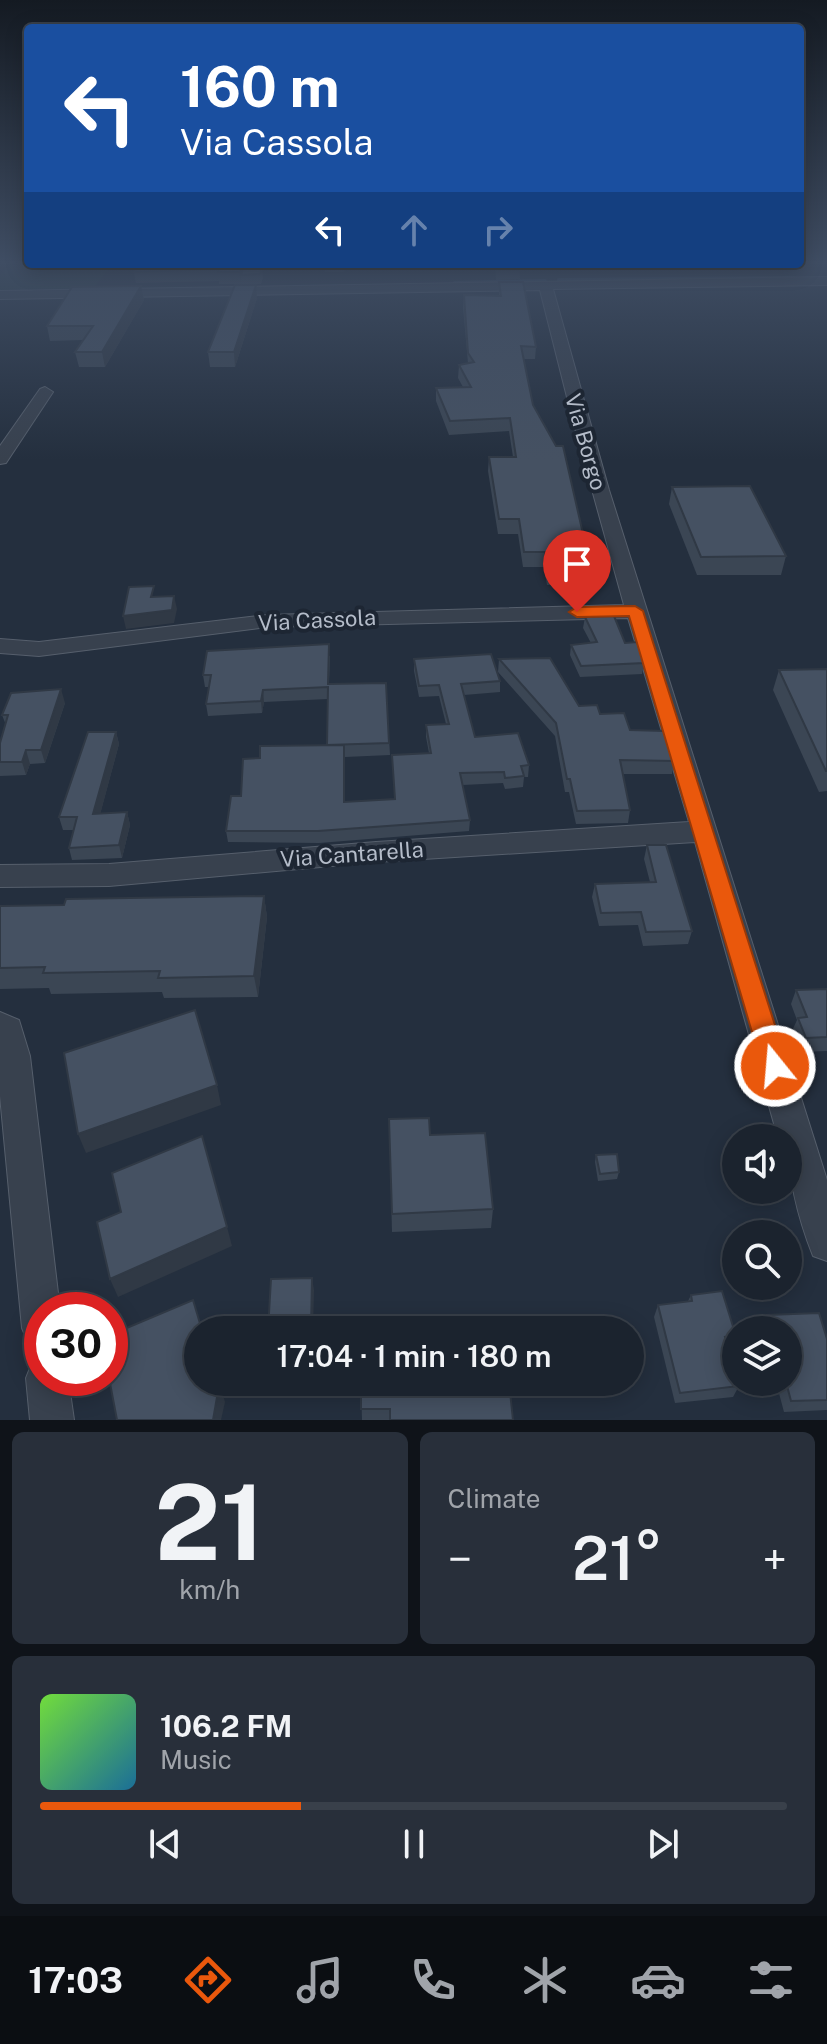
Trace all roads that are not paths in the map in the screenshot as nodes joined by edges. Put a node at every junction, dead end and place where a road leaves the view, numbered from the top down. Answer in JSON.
{"nodes":[{"id":1,"x":555,"y":327,"type":"edge"},
{"id":2,"x":45,"y":392,"type":"dead end"},
{"id":3,"x":0,"y":459,"type":"edge"},
{"id":4,"x":635,"y":611,"type":"junction"},
{"id":5,"x":0,"y":646,"type":"edge"},
{"id":6,"x":705,"y":831,"type":"junction"},
{"id":7,"x":0,"y":876,"type":"edge"},
{"id":8,"x":0,"y":1026,"type":"edge"},
{"id":9,"x":827,"y":1242,"type":"edge"},
{"id":10,"x":38,"y":1292,"type":"edge"},
{"id":11,"x":49,"y":1396,"type":"edge"},
{"id":12,"x":52,"y":1420,"type":"edge"}],
"edges":[{"from":1,"to":4,"type":"street","name":"Via Borgo"},
{"from":2,"to":3,"type":"street"},
{"from":4,"to":5,"type":"street","name":"Via Cassola"},
{"from":4,"to":6,"type":"street","name":"Via Borgo"},
{"from":6,"to":7,"type":"street","name":"Via Cantarella"},
{"from":6,"to":9,"type":"street","name":"Via Borgo"},
{"from":8,"to":10,"type":"street"},
{"from":11,"to":12,"type":"street"}]}
